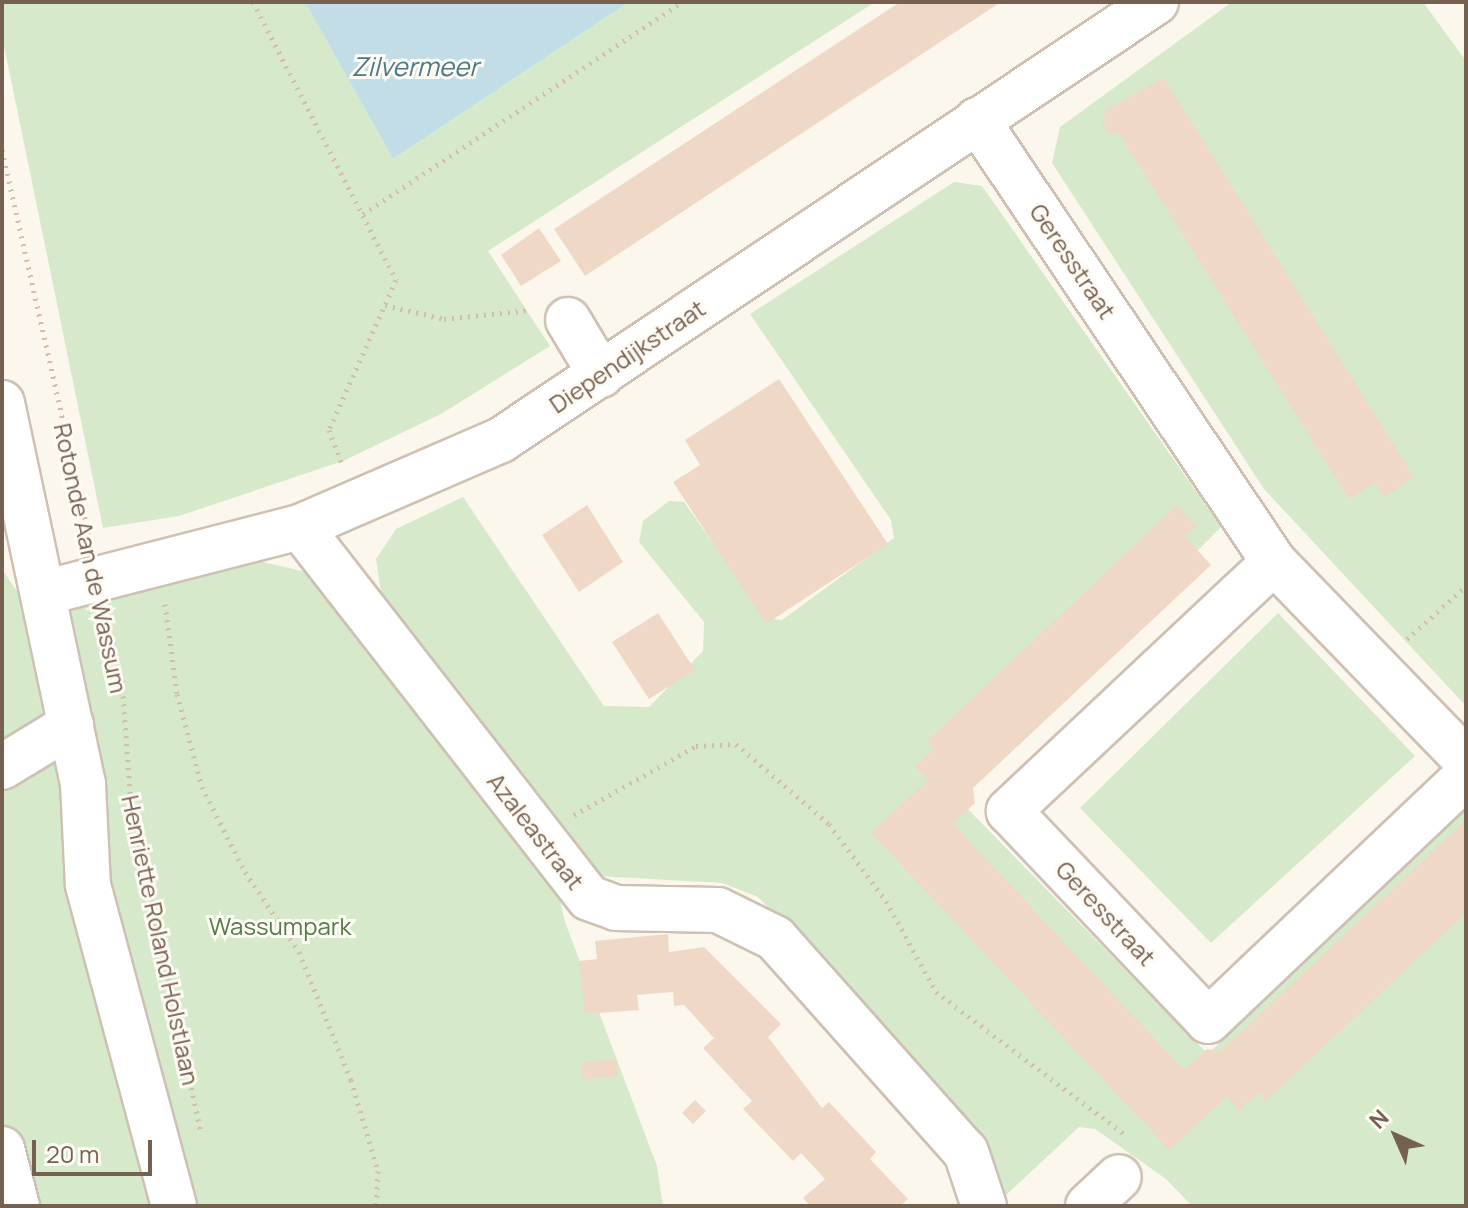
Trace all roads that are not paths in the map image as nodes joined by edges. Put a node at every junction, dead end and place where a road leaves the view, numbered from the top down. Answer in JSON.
{"nodes":[{"id":1,"x":1156,"y":2,"type":"edge"},
{"id":2,"x":977,"y":120,"type":"junction"},
{"id":3,"x":568,"y":320,"type":"road end"},
{"id":4,"x":601,"y":375,"type":"junction"},
{"id":5,"x":2,"y":403,"type":"edge"},
{"id":6,"x":10,"y":469,"type":"edge"},
{"id":7,"x":300,"y":527,"type":"junction"},
{"id":8,"x":1274,"y":562,"type":"junction"},
{"id":9,"x":43,"y":593,"type":"junction"},
{"id":10,"x":71,"y":725,"type":"junction"},
{"id":11,"x":1466,"y":760,"type":"edge"},
{"id":12,"x":2,"y":767,"type":"edge"},
{"id":13,"x":1466,"y":776,"type":"edge"},
{"id":14,"x":2,"y":1149,"type":"edge"},
{"id":15,"x":17,"y":1206,"type":"edge"},
{"id":16,"x":174,"y":1206,"type":"edge"},
{"id":17,"x":984,"y":1206,"type":"edge"}],
"edges":[{"from":1,"to":2,"type":"street","name":"Diependijkstraat"},
{"from":2,"to":4,"type":"street","name":"Diependijkstraat"},
{"from":2,"to":8,"type":"street","name":"Geresstraat"},
{"from":3,"to":4,"type":"street"},
{"from":4,"to":7,"type":"street","name":"Diependijkstraat"},
{"from":5,"to":6,"type":"street"},
{"from":6,"to":9,"type":"street"},
{"from":7,"to":9,"type":"street","name":"Diependijkstraat"},
{"from":7,"to":17,"type":"street","name":"Azaleastraat"},
{"from":8,"to":11,"type":"street","name":"Geresstraat"},
{"from":8,"to":13,"type":"street","name":"Geresstraat"},
{"from":9,"to":10,"type":"street"},
{"from":10,"to":12,"type":"street"},
{"from":10,"to":16,"type":"street","name":"Henriette Roland Holstlaan"},
{"from":14,"to":15,"type":"street"}]}
